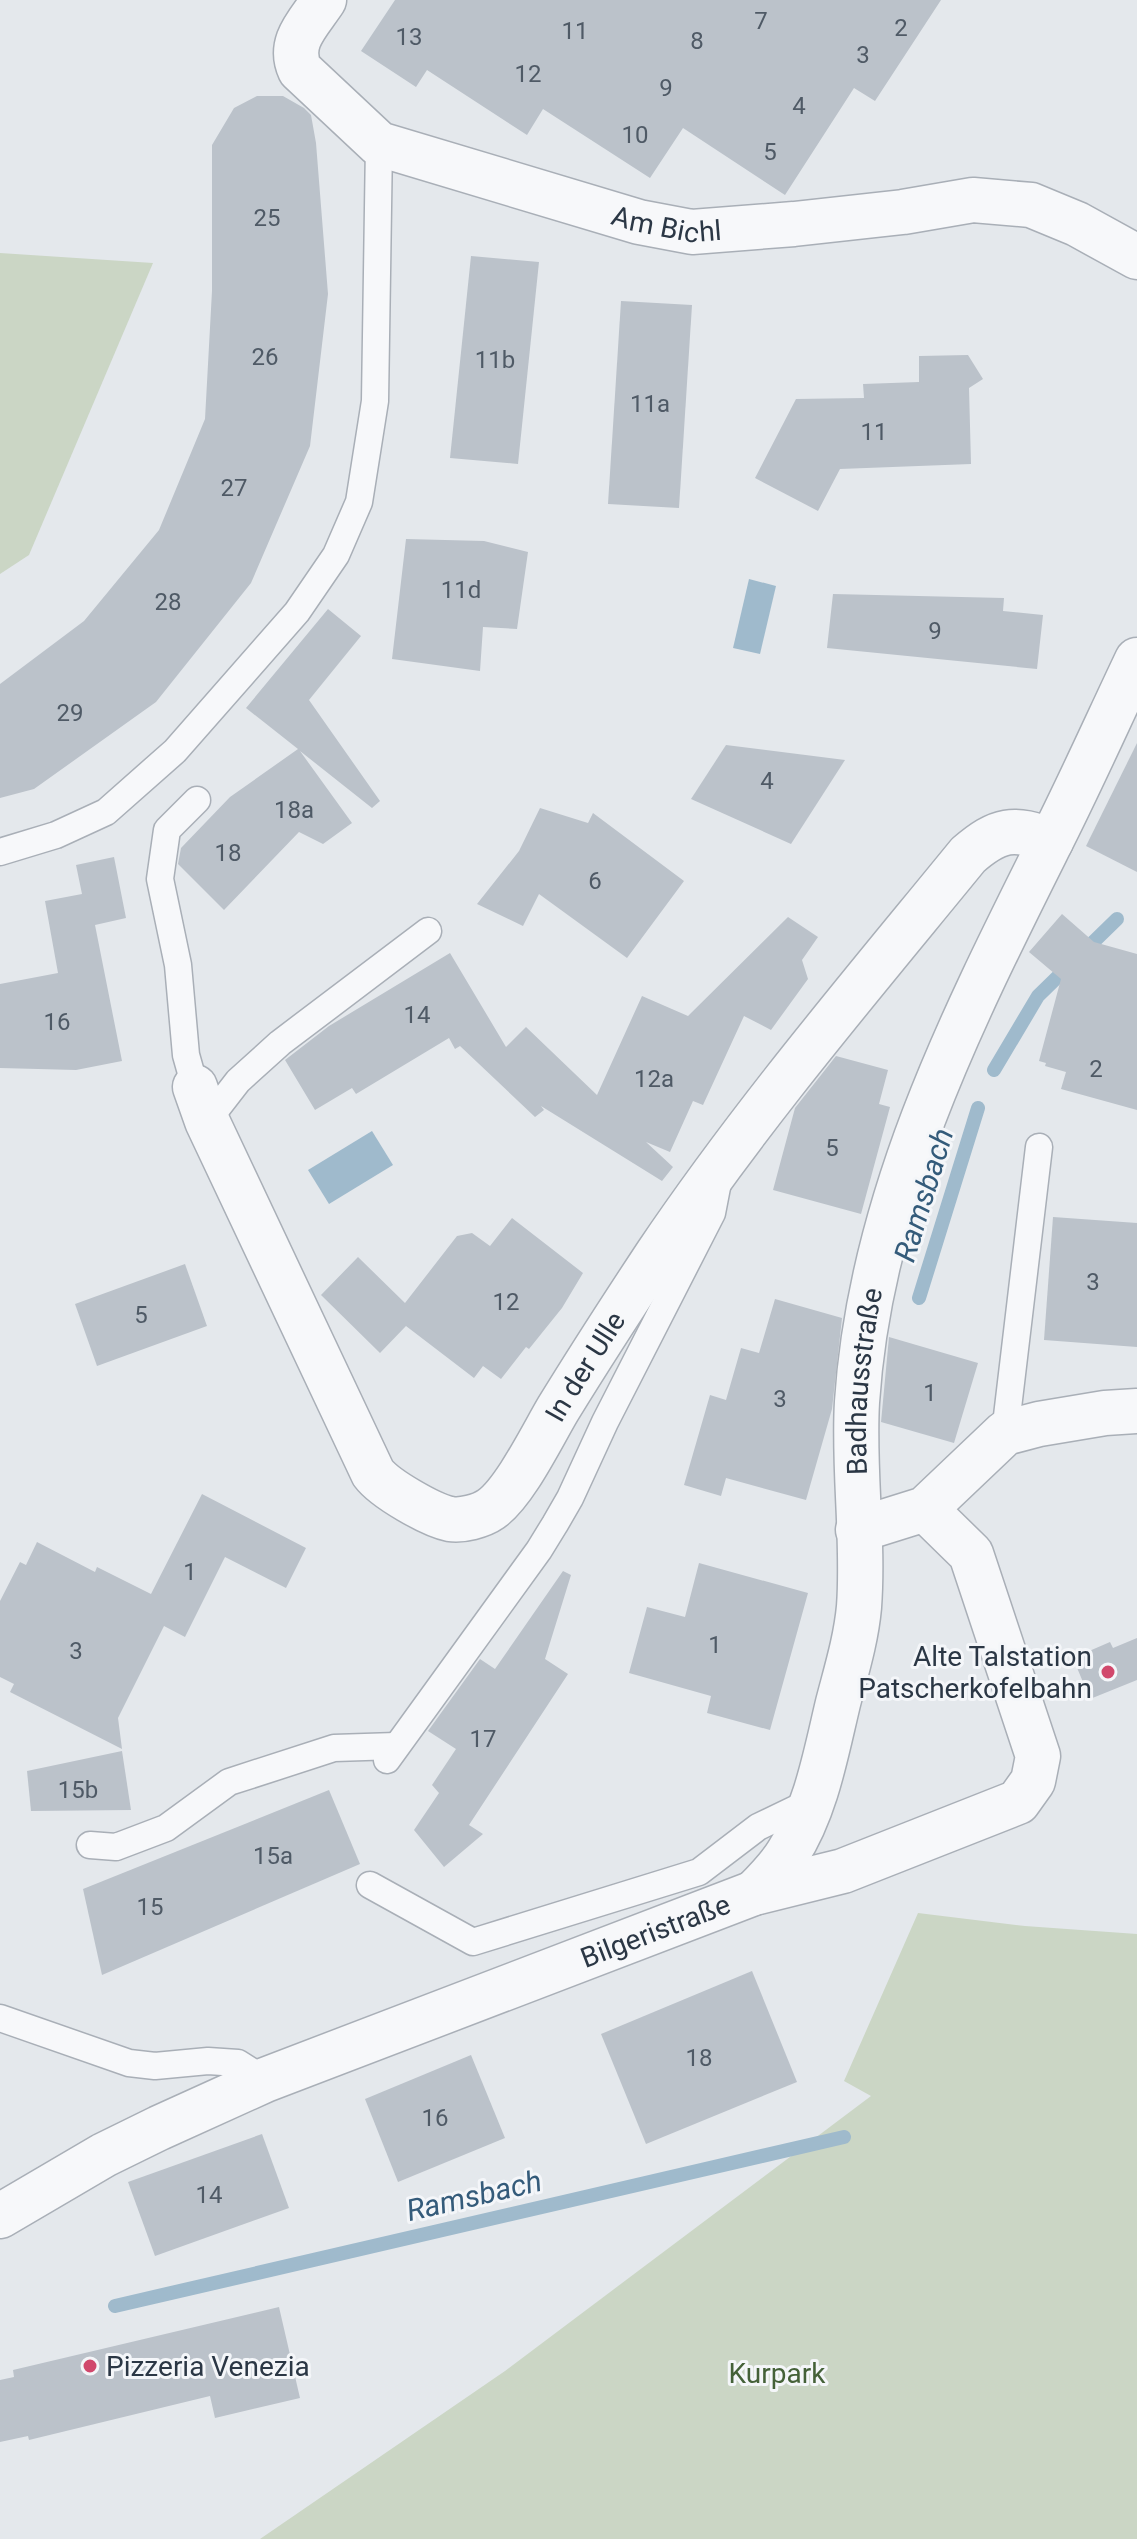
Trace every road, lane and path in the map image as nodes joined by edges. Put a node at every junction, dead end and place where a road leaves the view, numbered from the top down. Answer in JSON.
{"nodes":[{"id":1,"x":324,"y":0,"type":"edge"},
{"id":2,"x":379,"y":144,"type":"junction"},
{"id":3,"x":1137,"y":257,"type":"edge"},
{"id":4,"x":1137,"y":660,"type":"edge"},
{"id":5,"x":197,"y":800,"type":"dead end"},
{"id":6,"x":1051,"y":841,"type":"junction"},
{"id":7,"x":0,"y":852,"type":"edge"},
{"id":8,"x":428,"y":931,"type":"dead end"},
{"id":9,"x":201,"y":1104,"type":"junction"},
{"id":10,"x":1039,"y":1147,"type":"dead end"},
{"id":11,"x":721,"y":1163,"type":"junction"},
{"id":12,"x":1137,"y":1411,"type":"edge"},
{"id":13,"x":1005,"y":1433,"type":"junction"},
{"id":14,"x":925,"y":1509,"type":"junction"},
{"id":15,"x":858,"y":1530,"type":"junction"},
{"id":16,"x":812,"y":1801,"type":"junction"},
{"id":17,"x":90,"y":1845,"type":"dead end"},
{"id":18,"x":370,"y":1885,"type":"dead end"},
{"id":19,"x":754,"y":1893,"type":"junction"},
{"id":20,"x":0,"y":2018,"type":"edge"},
{"id":21,"x":265,"y":2080,"type":"junction"},
{"id":22,"x":0,"y":2216,"type":"edge"}],
"edges":[{"from":1,"to":2,"type":"street","name":"Am Bichl"},
{"from":2,"to":3,"type":"street","name":"Am Bichl"},
{"from":2,"to":7,"type":"lane"},
{"from":4,"to":6,"type":"street","name":"Badhausstraße"},
{"from":5,"to":9,"type":"lane"},
{"from":6,"to":11,"type":"street","name":"In der Ulle"},
{"from":6,"to":15,"type":"street","name":"Badhausstraße"},
{"from":8,"to":9,"type":"lane"},
{"from":9,"to":11,"type":"street","name":"In der Ulle"},
{"from":10,"to":13,"type":"lane"},
{"from":11,"to":17,"type":"lane"},
{"from":12,"to":13,"type":"street"},
{"from":13,"to":14,"type":"street"},
{"from":14,"to":15,"type":"street"},
{"from":14,"to":19,"type":"street","name":"Bilgeristraße"},
{"from":15,"to":16,"type":"street","name":"Badhausstraße"},
{"from":16,"to":18,"type":"lane"},
{"from":16,"to":19,"type":"street","name":"Badhausstraße"},
{"from":19,"to":21,"type":"street","name":"Bilgeristraße"},
{"from":20,"to":21,"type":"lane"},
{"from":21,"to":22,"type":"street","name":"Bilgeristraße"}]}
